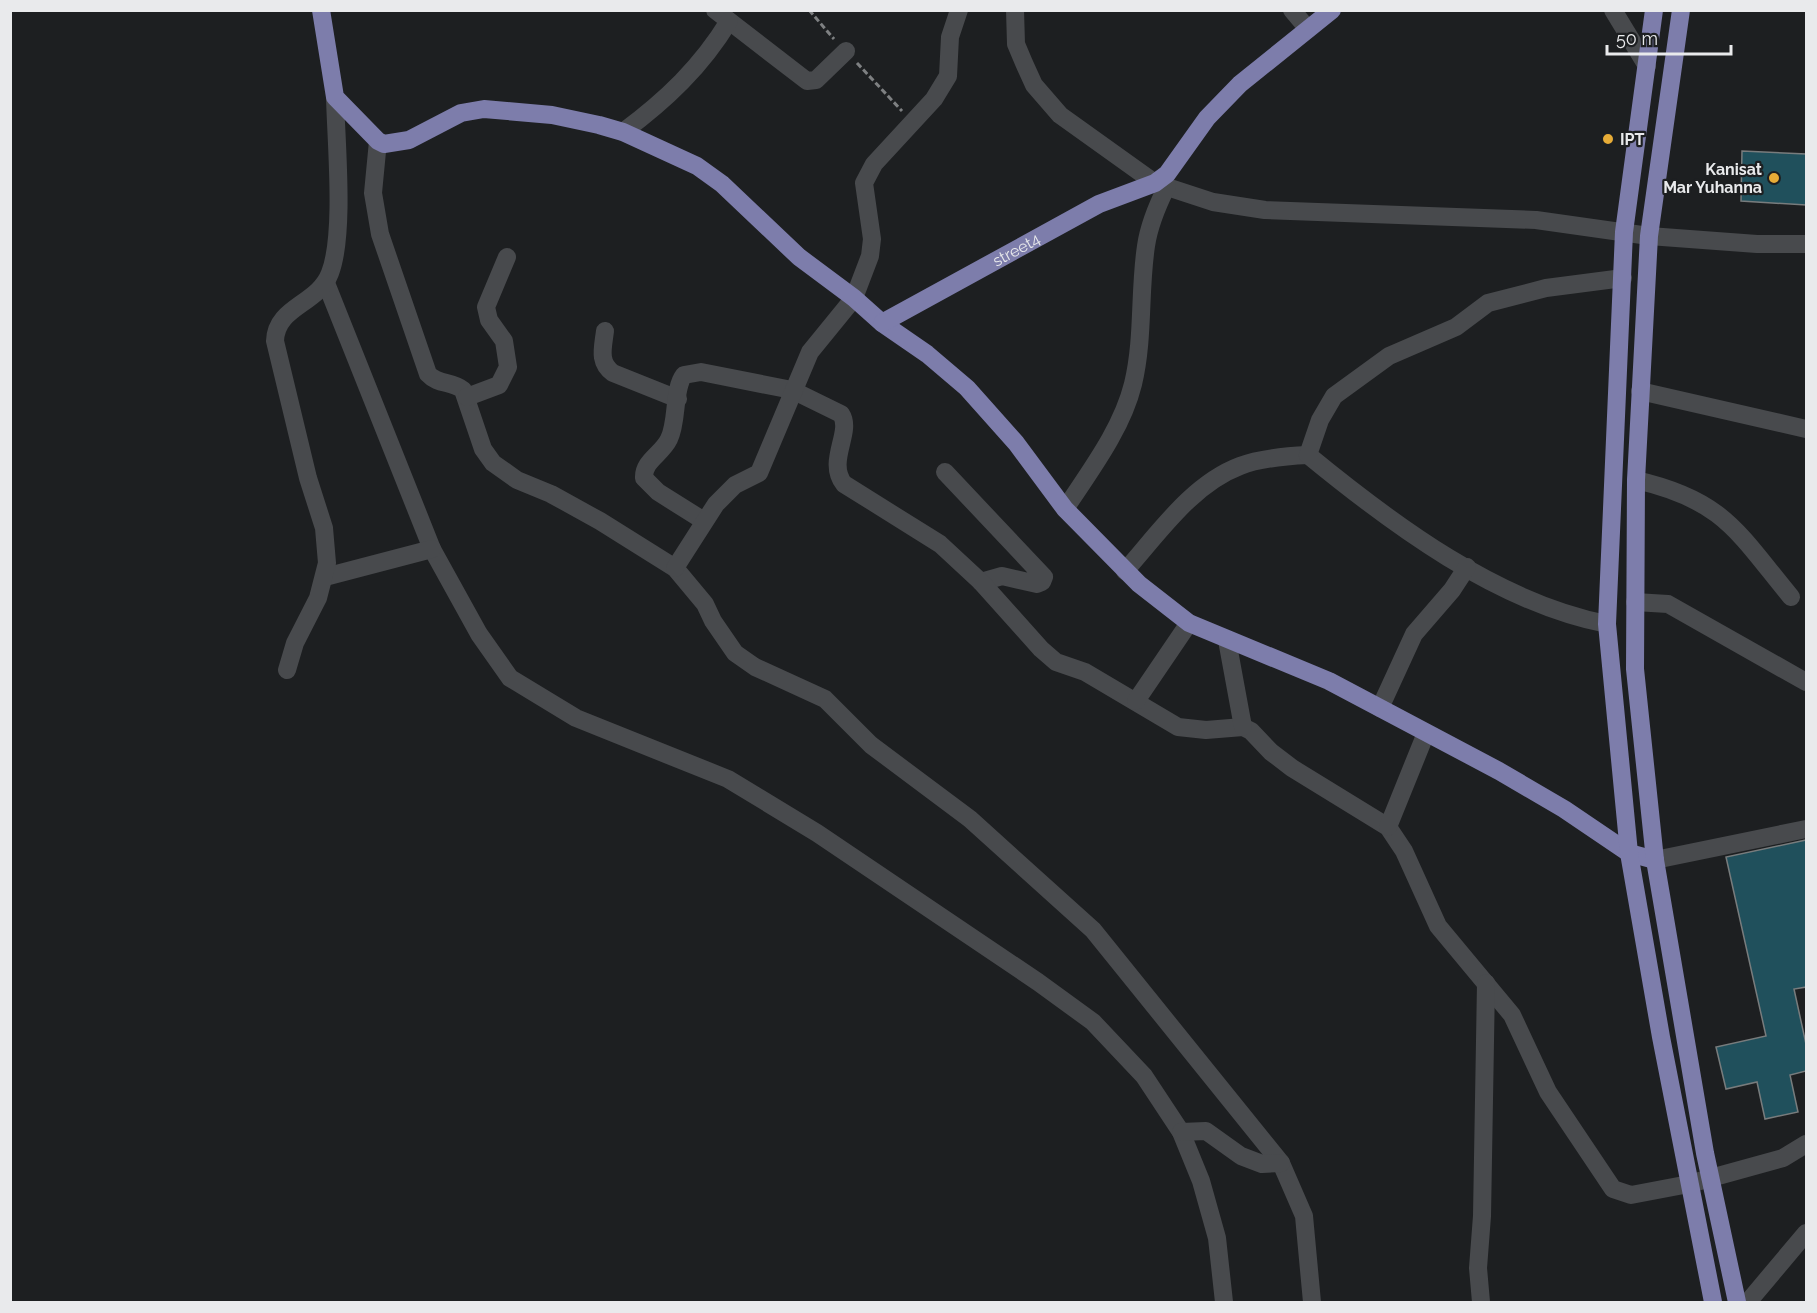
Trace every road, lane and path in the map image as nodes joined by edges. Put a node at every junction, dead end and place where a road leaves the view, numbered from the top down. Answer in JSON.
{"nodes":[{"id":1,"x":321,"y":10,"type":"edge"},
{"id":2,"x":809,"y":10,"type":"edge"},
{"id":3,"x":959,"y":10,"type":"edge"},
{"id":4,"x":1015,"y":10,"type":"edge"},
{"id":5,"x":1292,"y":10,"type":"edge"},
{"id":6,"x":1332,"y":10,"type":"edge"},
{"id":7,"x":1613,"y":10,"type":"edge"},
{"id":8,"x":1654,"y":10,"type":"edge"},
{"id":9,"x":1681,"y":10,"type":"edge"},
{"id":10,"x":722,"y":16,"type":"edge"},
{"id":11,"x":1308,"y":29,"type":"junction"},
{"id":12,"x":846,"y":51,"type":"junction"},
{"id":13,"x":1647,"y":66,"type":"junction"},
{"id":14,"x":335,"y":98,"type":"junction"},
{"id":15,"x":914,"y":123,"type":"junction"},
{"id":16,"x":623,"y":132,"type":"junction"},
{"id":17,"x":378,"y":141,"type":"junction"},
{"id":18,"x":1161,"y":184,"type":"junction"},
{"id":19,"x":1624,"y":232,"type":"junction"},
{"id":20,"x":1649,"y":236,"type":"junction"},
{"id":21,"x":1806,"y":244,"type":"edge"},
{"id":22,"x":507,"y":257,"type":"dead end"},
{"id":23,"x":1623,"y":278,"type":"junction"},
{"id":24,"x":326,"y":283,"type":"junction"},
{"id":25,"x":854,"y":298,"type":"junction"},
{"id":26,"x":882,"y":323,"type":"junction"},
{"id":27,"x":605,"y":331,"type":"dead end"},
{"id":28,"x":792,"y":390,"type":"junction"},
{"id":29,"x":1640,"y":391,"type":"junction"},
{"id":30,"x":466,"y":397,"type":"junction"},
{"id":31,"x":678,"y":399,"type":"junction"},
{"id":32,"x":1806,"y":429,"type":"edge"},
{"id":33,"x":1308,"y":455,"type":"junction"},
{"id":34,"x":945,"y":472,"type":"dead end"},
{"id":35,"x":1636,"y":480,"type":"junction"},
{"id":36,"x":1065,"y":509,"type":"junction"},
{"id":37,"x":704,"y":521,"type":"junction"},
{"id":38,"x":432,"y":549,"type":"junction"},
{"id":39,"x":1467,"y":567,"type":"junction"},
{"id":40,"x":675,"y":568,"type":"junction"},
{"id":41,"x":1125,"y":572,"type":"junction"},
{"id":42,"x":325,"y":577,"type":"junction"},
{"id":43,"x":981,"y":582,"type":"junction"},
{"id":44,"x":1791,"y":597,"type":"dead end"},
{"id":45,"x":1635,"y":602,"type":"junction"},
{"id":46,"x":1189,"y":624,"type":"junction"},
{"id":47,"x":1607,"y":624,"type":"junction"},
{"id":48,"x":1227,"y":640,"type":"junction"},
{"id":49,"x":287,"y":670,"type":"dead end"},
{"id":50,"x":1806,"y":682,"type":"edge"},
{"id":51,"x":1136,"y":701,"type":"junction"},
{"id":52,"x":1380,"y":708,"type":"junction"},
{"id":53,"x":1243,"y":727,"type":"junction"},
{"id":54,"x":1426,"y":733,"type":"junction"},
{"id":55,"x":1388,"y":827,"type":"junction"},
{"id":56,"x":1806,"y":829,"type":"edge"},
{"id":57,"x":1629,"y":853,"type":"junction"},
{"id":58,"x":1654,"y":860,"type":"junction"},
{"id":59,"x":1486,"y":983,"type":"junction"},
{"id":60,"x":1181,"y":1132,"type":"junction"},
{"id":61,"x":1806,"y":1143,"type":"edge"},
{"id":62,"x":1281,"y":1163,"type":"junction"},
{"id":63,"x":1710,"y":1177,"type":"junction"},
{"id":64,"x":1689,"y":1184,"type":"junction"},
{"id":65,"x":1806,"y":1233,"type":"edge"},
{"id":66,"x":1224,"y":1302,"type":"edge"},
{"id":67,"x":1312,"y":1302,"type":"edge"},
{"id":68,"x":1481,"y":1302,"type":"edge"},
{"id":69,"x":1713,"y":1302,"type":"edge"},
{"id":70,"x":1737,"y":1302,"type":"edge"},
{"id":71,"x":1748,"y":1302,"type":"edge"}],
"edges":[{"from":1,"to":14,"type":"main road"},
{"from":2,"to":12,"type":"path"},
{"from":3,"to":15,"type":"street"},
{"from":4,"to":18,"type":"street"},
{"from":5,"to":11,"type":"street"},
{"from":6,"to":11,"type":"main road"},
{"from":7,"to":13,"type":"street"},
{"from":8,"to":13,"type":"main road"},
{"from":9,"to":20,"type":"main road"},
{"from":10,"to":12,"type":"street"},
{"from":10,"to":16,"type":"street"},
{"from":11,"to":18,"type":"main road"},
{"from":12,"to":15,"type":"path"},
{"from":13,"to":19,"type":"main road"},
{"from":14,"to":17,"type":"main road"},
{"from":14,"to":24,"type":"street"},
{"from":15,"to":25,"type":"street"},
{"from":16,"to":17,"type":"main road"},
{"from":16,"to":25,"type":"main road"},
{"from":17,"to":30,"type":"street"},
{"from":18,"to":19,"type":"street"},
{"from":18,"to":26,"type":"main road","name":"street4"},
{"from":18,"to":36,"type":"street"},
{"from":19,"to":20,"type":"street"},
{"from":19,"to":23,"type":"main road"},
{"from":20,"to":21,"type":"street"},
{"from":20,"to":29,"type":"main road"},
{"from":22,"to":30,"type":"street"},
{"from":23,"to":33,"type":"street"},
{"from":23,"to":47,"type":"main road"},
{"from":24,"to":38,"type":"street"},
{"from":24,"to":42,"type":"street"},
{"from":25,"to":26,"type":"main road"},
{"from":25,"to":28,"type":"street"},
{"from":26,"to":36,"type":"main road"},
{"from":27,"to":31,"type":"street"},
{"from":28,"to":31,"type":"street"},
{"from":28,"to":37,"type":"street"},
{"from":28,"to":43,"type":"street"},
{"from":29,"to":32,"type":"street"},
{"from":29,"to":35,"type":"main road"},
{"from":30,"to":40,"type":"street"},
{"from":31,"to":37,"type":"street"},
{"from":33,"to":39,"type":"street"},
{"from":33,"to":41,"type":"street"},
{"from":34,"to":43,"type":"street"},
{"from":35,"to":44,"type":"street"},
{"from":35,"to":45,"type":"main road"},
{"from":36,"to":41,"type":"main road"},
{"from":37,"to":40,"type":"street"},
{"from":38,"to":42,"type":"street"},
{"from":38,"to":60,"type":"street"},
{"from":39,"to":47,"type":"street"},
{"from":39,"to":52,"type":"street"},
{"from":40,"to":62,"type":"street"},
{"from":41,"to":46,"type":"main road"},
{"from":42,"to":49,"type":"street"},
{"from":43,"to":51,"type":"street"},
{"from":45,"to":50,"type":"street"},
{"from":45,"to":58,"type":"main road"},
{"from":46,"to":48,"type":"main road"},
{"from":46,"to":51,"type":"street"},
{"from":47,"to":57,"type":"main road"},
{"from":48,"to":52,"type":"main road"},
{"from":48,"to":53,"type":"street"},
{"from":51,"to":53,"type":"street"},
{"from":52,"to":54,"type":"main road"},
{"from":53,"to":55,"type":"street"},
{"from":54,"to":55,"type":"street"},
{"from":54,"to":57,"type":"main road"},
{"from":55,"to":59,"type":"street"},
{"from":56,"to":58,"type":"street"},
{"from":57,"to":58,"type":"main road"},
{"from":57,"to":64,"type":"main road"},
{"from":58,"to":63,"type":"main road"},
{"from":59,"to":64,"type":"street"},
{"from":59,"to":68,"type":"street"},
{"from":60,"to":62,"type":"street"},
{"from":60,"to":66,"type":"street"},
{"from":61,"to":63,"type":"street"},
{"from":62,"to":67,"type":"street"},
{"from":63,"to":64,"type":"street"},
{"from":63,"to":70,"type":"main road"},
{"from":64,"to":69,"type":"main road"},
{"from":65,"to":71,"type":"street"}]}
